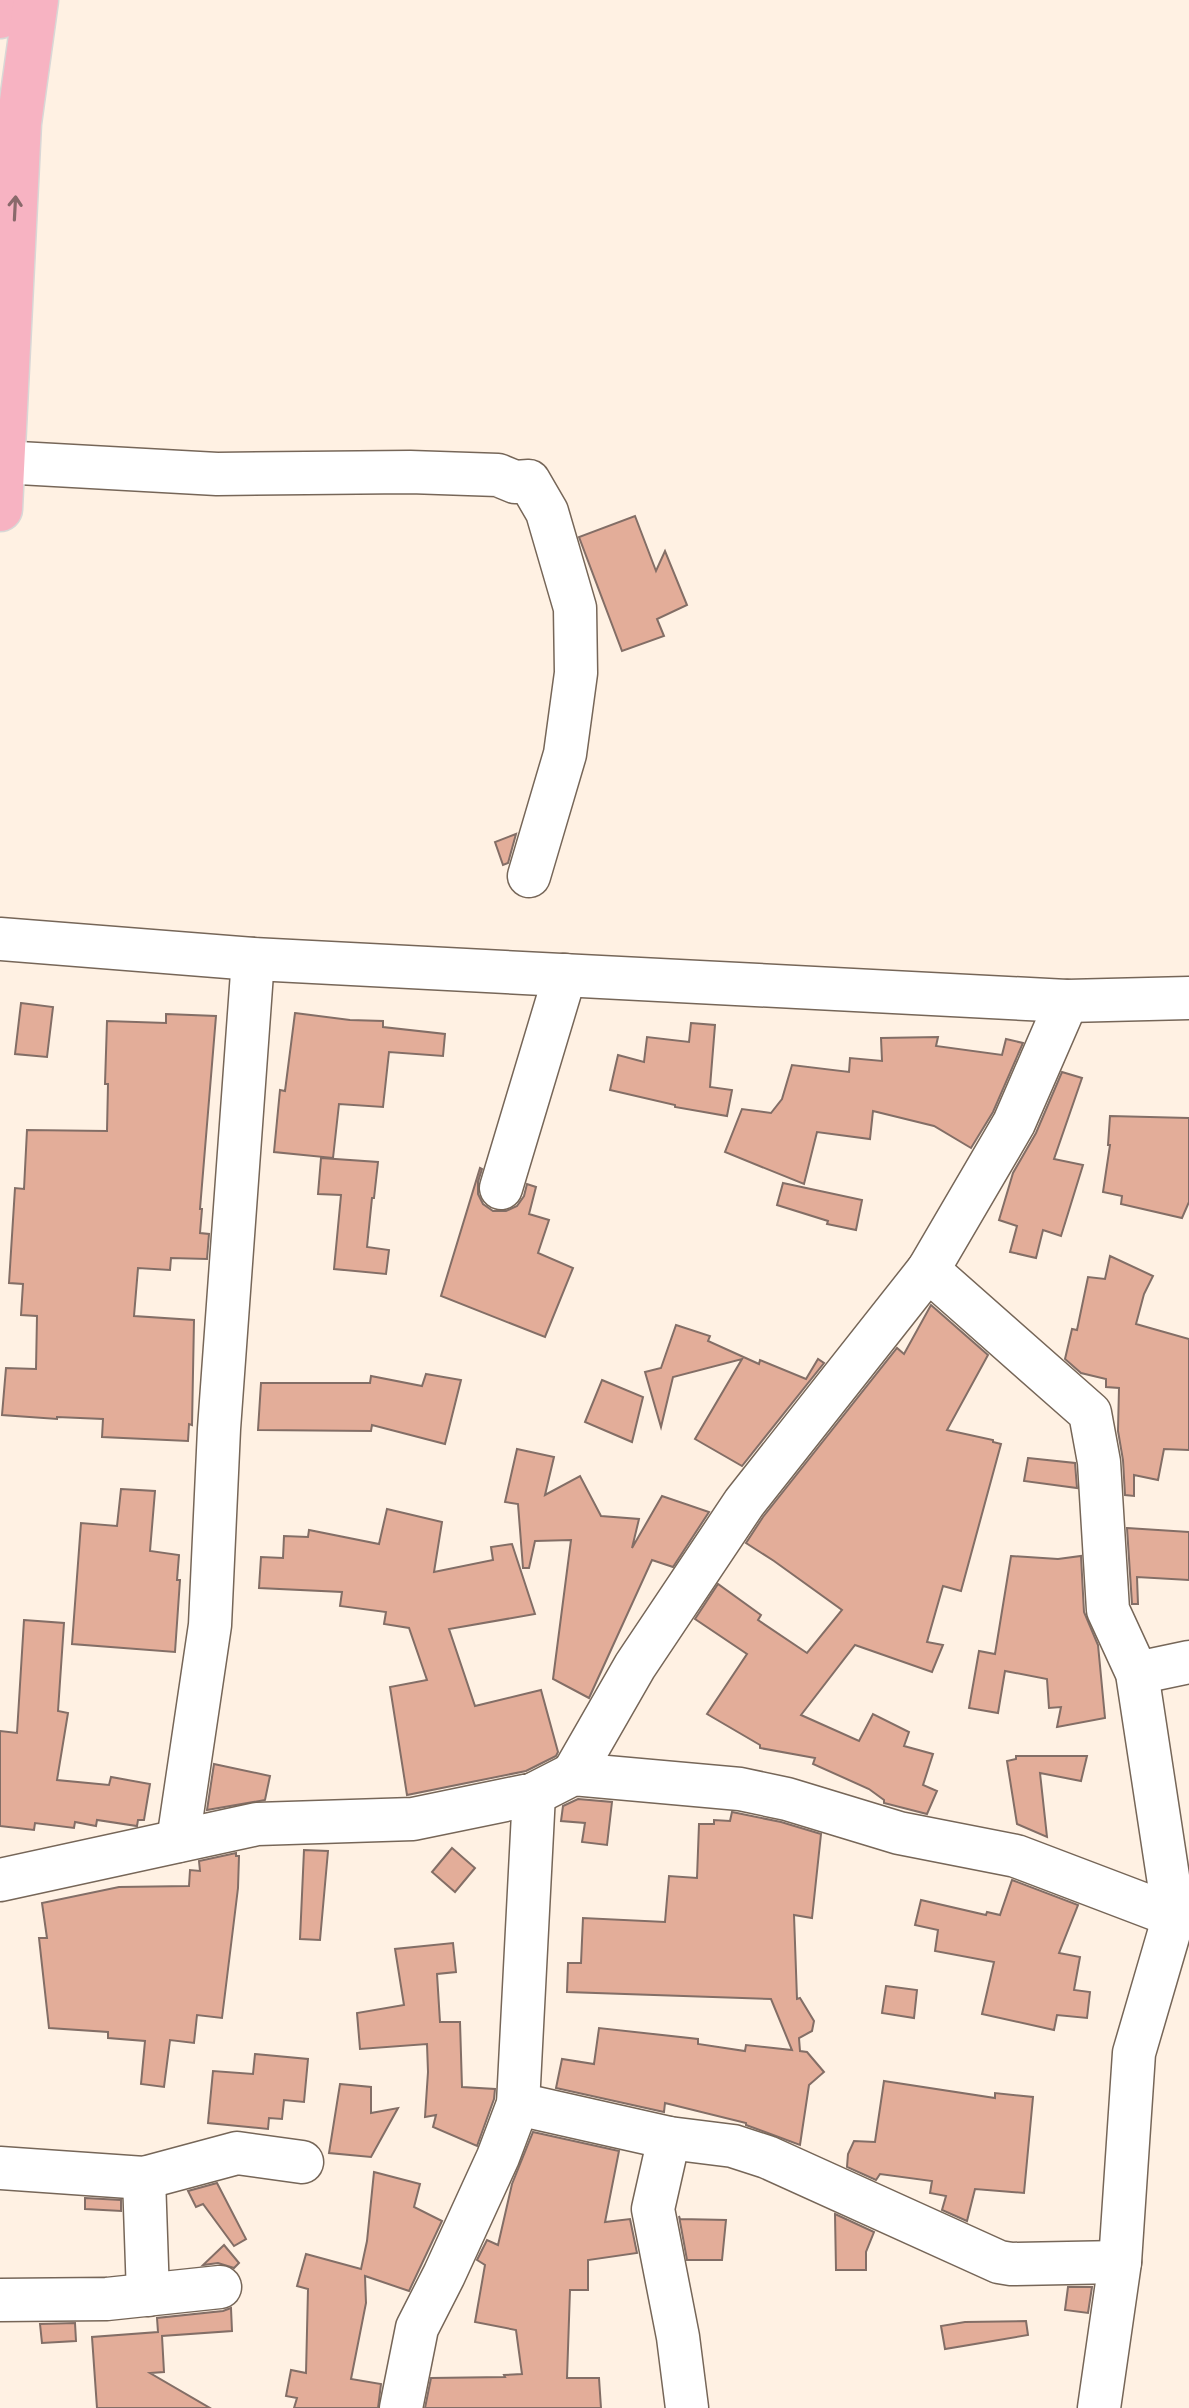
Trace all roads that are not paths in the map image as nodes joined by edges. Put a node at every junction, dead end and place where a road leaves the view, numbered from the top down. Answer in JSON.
{"nodes":[{"id":1,"x":3,"y":0,"type":"edge"},
{"id":2,"x":36,"y":0,"type":"edge"},
{"id":3,"x":0,"y":16,"type":"edge"},
{"id":4,"x":1,"y":463,"type":"edge"},
{"id":5,"x":0,"y":509,"type":"edge"},
{"id":6,"x":529,"y":876,"type":"dead end"},
{"id":7,"x":0,"y":939,"type":"edge"},
{"id":8,"x":253,"y":959,"type":"junction"},
{"id":9,"x":565,"y":975,"type":"junction"},
{"id":10,"x":1189,"y":998,"type":"edge"},
{"id":11,"x":1067,"y":1001,"type":"junction"},
{"id":12,"x":501,"y":1188,"type":"dead end"},
{"id":13,"x":928,"y":1270,"type":"junction"},
{"id":14,"x":1189,"y":1662,"type":"edge"},
{"id":15,"x":1137,"y":1673,"type":"junction"},
{"id":16,"x":573,"y":1774,"type":"junction"},
{"id":17,"x":534,"y":1794,"type":"junction"},
{"id":18,"x":178,"y":1841,"type":"junction"},
{"id":19,"x":0,"y":1880,"type":"edge"},
{"id":20,"x":1174,"y":1916,"type":"junction"},
{"id":21,"x":518,"y":2104,"type":"junction"},
{"id":22,"x":669,"y":2138,"type":"junction"},
{"id":23,"x":302,"y":2162,"type":"dead end"},
{"id":24,"x":0,"y":2168,"type":"edge"},
{"id":25,"x":144,"y":2178,"type":"junction"},
{"id":26,"x":1120,"y":2262,"type":"junction"},
{"id":27,"x":220,"y":2287,"type":"dead end"},
{"id":28,"x":148,"y":2295,"type":"junction"},
{"id":29,"x":0,"y":2300,"type":"edge"},
{"id":30,"x":401,"y":2408,"type":"edge"},
{"id":31,"x":687,"y":2408,"type":"edge"},
{"id":32,"x":1099,"y":2408,"type":"edge"}],
"edges":[{"from":1,"to":3,"type":"highway"},
{"from":4,"to":2,"type":"highway","one_way":true},
{"from":4,"to":5,"type":"highway"},
{"from":4,"to":6,"type":"street"},
{"from":7,"to":8,"type":"street"},
{"from":8,"to":9,"type":"street"},
{"from":8,"to":18,"type":"street"},
{"from":9,"to":11,"type":"street"},
{"from":9,"to":12,"type":"street"},
{"from":10,"to":11,"type":"street"},
{"from":11,"to":13,"type":"street"},
{"from":13,"to":15,"type":"street"},
{"from":13,"to":16,"type":"street"},
{"from":14,"to":15,"type":"street"},
{"from":15,"to":20,"type":"street"},
{"from":16,"to":17,"type":"street"},
{"from":16,"to":20,"type":"street"},
{"from":17,"to":18,"type":"street"},
{"from":17,"to":21,"type":"street"},
{"from":18,"to":19,"type":"street"},
{"from":20,"to":26,"type":"street"},
{"from":21,"to":22,"type":"street"},
{"from":21,"to":30,"type":"street"},
{"from":22,"to":26,"type":"street"},
{"from":22,"to":31,"type":"street"},
{"from":23,"to":25,"type":"street"},
{"from":24,"to":25,"type":"street"},
{"from":25,"to":28,"type":"street"},
{"from":26,"to":32,"type":"street"},
{"from":27,"to":28,"type":"street"},
{"from":28,"to":29,"type":"street"}]}
